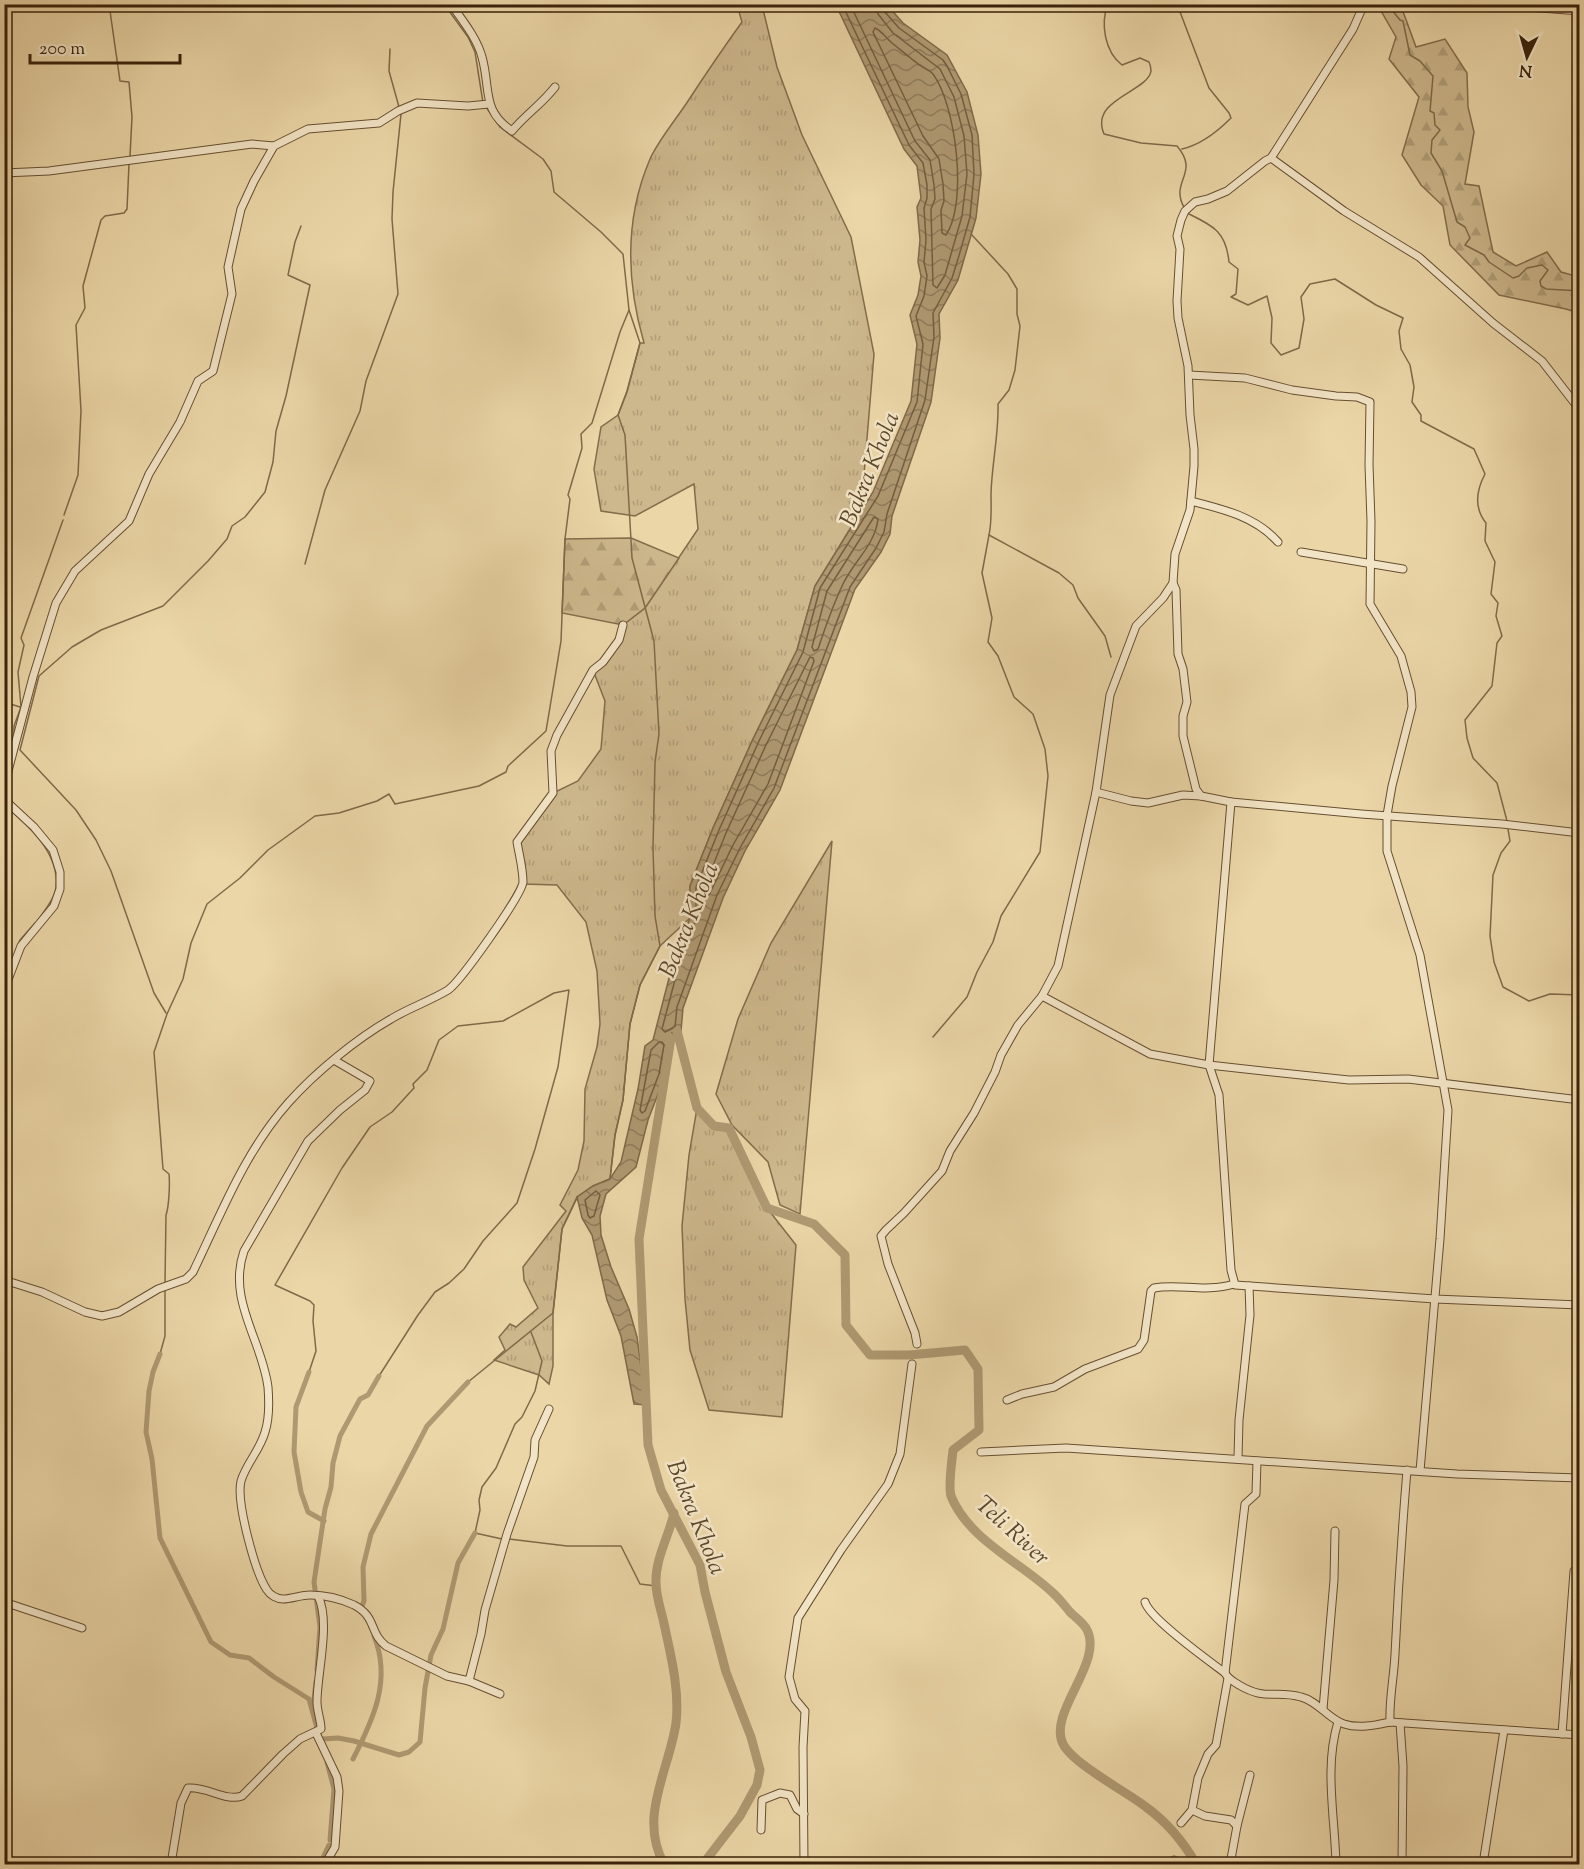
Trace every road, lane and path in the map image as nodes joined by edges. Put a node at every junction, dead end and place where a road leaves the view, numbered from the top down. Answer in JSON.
{"nodes":[{"id":1,"x":451,"y":4,"type":"edge"},
{"id":2,"x":1364,"y":4,"type":"edge"},
{"id":3,"x":1488,"y":4,"type":"edge"},
{"id":4,"x":1580,"y":11,"type":"edge"},
{"id":5,"x":555,"y":87,"type":"dead end"},
{"id":6,"x":489,"y":104,"type":"junction"},
{"id":7,"x":274,"y":146,"type":"junction"},
{"id":8,"x":1271,"y":158,"type":"junction"},
{"id":9,"x":4,"y":173,"type":"edge"},
{"id":10,"x":1189,"y":375,"type":"junction"},
{"id":11,"x":1580,"y":410,"type":"edge"},
{"id":12,"x":1191,"y":501,"type":"junction"},
{"id":13,"x":1278,"y":542,"type":"dead end"},
{"id":14,"x":1301,"y":552,"type":"dead end"},
{"id":15,"x":1371,"y":563,"type":"junction"},
{"id":16,"x":1403,"y":569,"type":"dead end"},
{"id":17,"x":1173,"y":583,"type":"junction"},
{"id":18,"x":623,"y":625,"type":"dead end"},
{"id":19,"x":4,"y":786,"type":"edge"},
{"id":20,"x":1096,"y":792,"type":"junction"},
{"id":21,"x":1201,"y":796,"type":"junction"},
{"id":22,"x":4,"y":797,"type":"edge"},
{"id":23,"x":1231,"y":802,"type":"junction"},
{"id":24,"x":1387,"y":815,"type":"junction"},
{"id":25,"x":1580,"y":833,"type":"edge"},
{"id":26,"x":7,"y":973,"type":"edge"},
{"id":27,"x":4,"y":990,"type":"edge"},
{"id":28,"x":1042,"y":996,"type":"junction"},
{"id":29,"x":334,"y":1060,"type":"junction"},
{"id":30,"x":1209,"y":1065,"type":"junction"},
{"id":31,"x":1443,"y":1082,"type":"junction"},
{"id":32,"x":1580,"y":1100,"type":"edge"},
{"id":33,"x":4,"y":1280,"type":"edge"},
{"id":34,"x":1234,"y":1284,"type":"junction"},
{"id":35,"x":1249,"y":1286,"type":"junction"},
{"id":36,"x":1435,"y":1299,"type":"junction"},
{"id":37,"x":1580,"y":1305,"type":"edge"},
{"id":38,"x":917,"y":1344,"type":"dead end"},
{"id":39,"x":912,"y":1364,"type":"dead end"},
{"id":40,"x":1007,"y":1400,"type":"dead end"},
{"id":41,"x":549,"y":1409,"type":"dead end"},
{"id":42,"x":981,"y":1452,"type":"dead end"},
{"id":43,"x":1238,"y":1458,"type":"junction"},
{"id":44,"x":1257,"y":1461,"type":"junction"},
{"id":45,"x":1407,"y":1470,"type":"junction"},
{"id":46,"x":1420,"y":1471,"type":"junction"},
{"id":47,"x":1580,"y":1478,"type":"edge"},
{"id":48,"x":1335,"y":1531,"type":"dead end"},
{"id":49,"x":1574,"y":1571,"type":"dead end"},
{"id":50,"x":321,"y":1598,"type":"junction"},
{"id":51,"x":4,"y":1602,"type":"edge"},
{"id":52,"x":1145,"y":1602,"type":"dead end"},
{"id":53,"x":82,"y":1628,"type":"dead end"},
{"id":54,"x":1226,"y":1676,"type":"junction"},
{"id":55,"x":469,"y":1681,"type":"junction"},
{"id":56,"x":500,"y":1694,"type":"dead end"},
{"id":57,"x":1323,"y":1708,"type":"junction"},
{"id":58,"x":1338,"y":1722,"type":"junction"},
{"id":59,"x":1390,"y":1722,"type":"junction"},
{"id":60,"x":1400,"y":1723,"type":"junction"},
{"id":61,"x":1504,"y":1730,"type":"junction"},
{"id":62,"x":316,"y":1733,"type":"junction"},
{"id":63,"x":1562,"y":1734,"type":"junction"},
{"id":64,"x":1580,"y":1735,"type":"edge"},
{"id":65,"x":1250,"y":1775,"type":"dead end"},
{"id":66,"x":1192,"y":1810,"type":"junction"},
{"id":67,"x":804,"y":1814,"type":"junction"},
{"id":68,"x":1181,"y":1822,"type":"dead end"},
{"id":69,"x":1237,"y":1826,"type":"junction"},
{"id":70,"x":761,"y":1830,"type":"dead end"},
{"id":71,"x":171,"y":1864,"type":"edge"},
{"id":72,"x":325,"y":1864,"type":"edge"},
{"id":73,"x":804,"y":1864,"type":"edge"},
{"id":74,"x":1234,"y":1864,"type":"edge"},
{"id":75,"x":1336,"y":1864,"type":"edge"},
{"id":76,"x":1402,"y":1864,"type":"edge"},
{"id":77,"x":1483,"y":1864,"type":"edge"}],
"edges":[{"from":1,"to":6,"type":"street"},
{"from":2,"to":8,"type":"street"},
{"from":3,"to":4,"type":"street"},
{"from":5,"to":6,"type":"street"},
{"from":6,"to":7,"type":"street"},
{"from":7,"to":9,"type":"street"},
{"from":7,"to":19,"type":"street"},
{"from":8,"to":10,"type":"street"},
{"from":8,"to":11,"type":"street"},
{"from":10,"to":12,"type":"street"},
{"from":10,"to":15,"type":"street"},
{"from":12,"to":13,"type":"street"},
{"from":12,"to":17,"type":"street"},
{"from":14,"to":15,"type":"street"},
{"from":15,"to":16,"type":"street"},
{"from":15,"to":24,"type":"street"},
{"from":17,"to":20,"type":"street"},
{"from":17,"to":21,"type":"street"},
{"from":18,"to":29,"type":"street"},
{"from":20,"to":21,"type":"street"},
{"from":20,"to":28,"type":"street"},
{"from":21,"to":23,"type":"street"},
{"from":22,"to":26,"type":"street"},
{"from":23,"to":24,"type":"street"},
{"from":23,"to":30,"type":"street"},
{"from":24,"to":25,"type":"street"},
{"from":24,"to":31,"type":"street"},
{"from":26,"to":27,"type":"street"},
{"from":28,"to":30,"type":"street"},
{"from":28,"to":38,"type":"street"},
{"from":29,"to":33,"type":"street"},
{"from":29,"to":50,"type":"street"},
{"from":30,"to":31,"type":"street"},
{"from":30,"to":34,"type":"street"},
{"from":31,"to":32,"type":"street"},
{"from":31,"to":36,"type":"street"},
{"from":34,"to":35,"type":"street"},
{"from":34,"to":40,"type":"street"},
{"from":35,"to":36,"type":"street"},
{"from":35,"to":43,"type":"street"},
{"from":36,"to":37,"type":"street"},
{"from":36,"to":46,"type":"street"},
{"from":39,"to":67,"type":"street"},
{"from":41,"to":55,"type":"street"},
{"from":42,"to":43,"type":"street"},
{"from":43,"to":44,"type":"street"},
{"from":44,"to":45,"type":"street"},
{"from":44,"to":54,"type":"street"},
{"from":45,"to":46,"type":"street"},
{"from":45,"to":59,"type":"street"},
{"from":46,"to":47,"type":"street"},
{"from":48,"to":57,"type":"street"},
{"from":49,"to":63,"type":"street"},
{"from":50,"to":55,"type":"street"},
{"from":50,"to":62,"type":"street"},
{"from":51,"to":53,"type":"street"},
{"from":52,"to":54,"type":"street"},
{"from":54,"to":57,"type":"street"},
{"from":54,"to":66,"type":"street"},
{"from":55,"to":56,"type":"street"},
{"from":57,"to":58,"type":"street"},
{"from":58,"to":59,"type":"street"},
{"from":58,"to":75,"type":"street"},
{"from":59,"to":60,"type":"street"},
{"from":60,"to":61,"type":"street"},
{"from":60,"to":76,"type":"street"},
{"from":61,"to":63,"type":"street"},
{"from":61,"to":77,"type":"street"},
{"from":62,"to":71,"type":"street"},
{"from":62,"to":72,"type":"street"},
{"from":63,"to":64,"type":"street"},
{"from":65,"to":69,"type":"street"},
{"from":66,"to":68,"type":"street"},
{"from":66,"to":69,"type":"street"},
{"from":67,"to":70,"type":"street"},
{"from":67,"to":73,"type":"street"},
{"from":69,"to":74,"type":"street"}]}
